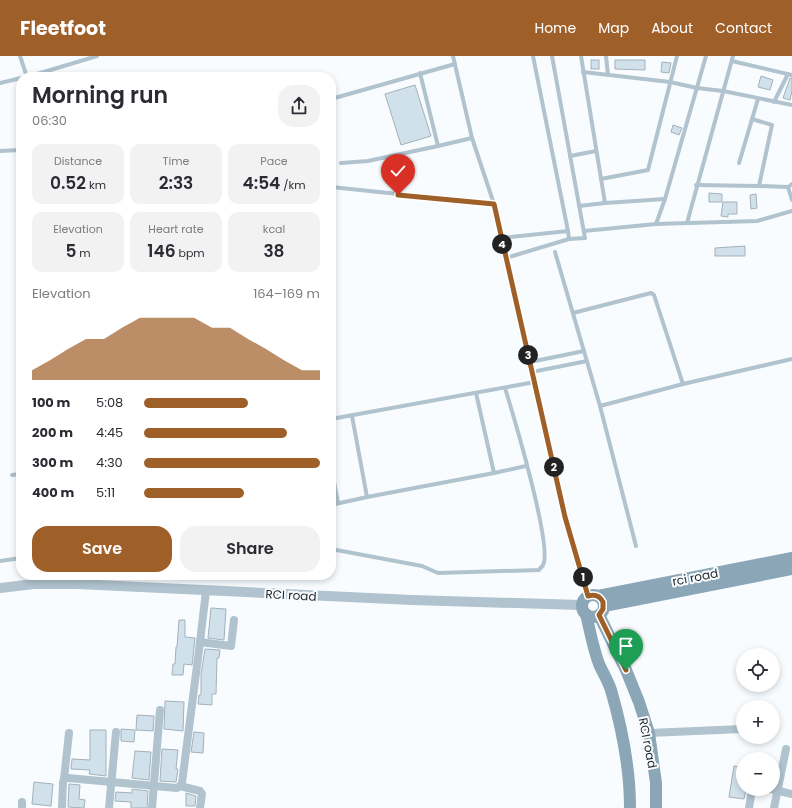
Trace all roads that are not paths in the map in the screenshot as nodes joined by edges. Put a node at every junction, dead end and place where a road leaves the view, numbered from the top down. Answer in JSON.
{"nodes":[{"id":1,"x":20,"y":56,"type":"edge"},
{"id":2,"x":97,"y":56,"type":"edge"},
{"id":3,"x":453,"y":56,"type":"edge"},
{"id":4,"x":534,"y":56,"type":"edge"},
{"id":5,"x":552,"y":56,"type":"edge"},
{"id":6,"x":581,"y":56,"type":"edge"},
{"id":7,"x":606,"y":56,"type":"edge"},
{"id":8,"x":677,"y":56,"type":"edge"},
{"id":9,"x":706,"y":56,"type":"edge"},
{"id":10,"x":733,"y":56,"type":"edge"},
{"id":11,"x":732,"y":61,"type":"junction"},
{"id":12,"x":455,"y":64,"type":"junction"},
{"id":13,"x":25,"y":72,"type":"edge"},
{"id":14,"x":44,"y":72,"type":"edge"},
{"id":15,"x":583,"y":72,"type":"junction"},
{"id":16,"x":420,"y":73,"type":"junction"},
{"id":17,"x":608,"y":75,"type":"junction"},
{"id":18,"x":790,"y":75,"type":"edge"},
{"id":19,"x":16,"y":79,"type":"edge"},
{"id":20,"x":670,"y":82,"type":"junction"},
{"id":21,"x":0,"y":83,"type":"edge"},
{"id":22,"x":697,"y":88,"type":"junction"},
{"id":23,"x":723,"y":91,"type":"junction"},
{"id":24,"x":336,"y":98,"type":"edge"},
{"id":25,"x":758,"y":99,"type":"junction"},
{"id":26,"x":774,"y":102,"type":"junction"},
{"id":27,"x":792,"y":105,"type":"edge"},
{"id":28,"x":752,"y":120,"type":"junction"},
{"id":29,"x":472,"y":138,"type":"junction"},
{"id":30,"x":438,"y":146,"type":"junction"},
{"id":31,"x":16,"y":150,"type":"edge"},
{"id":32,"x":0,"y":151,"type":"edge"},
{"id":33,"x":596,"y":152,"type":"junction"},
{"id":34,"x":570,"y":156,"type":"junction"},
{"id":35,"x":341,"y":163,"type":"dead end"},
{"id":36,"x":739,"y":163,"type":"dead end"},
{"id":37,"x":601,"y":179,"type":"junction"},
{"id":38,"x":696,"y":185,"type":"junction"},
{"id":39,"x":759,"y":186,"type":"junction"},
{"id":40,"x":790,"y":186,"type":"edge"},
{"id":41,"x":336,"y":188,"type":"edge"},
{"id":42,"x":665,"y":199,"type":"junction"},
{"id":43,"x":792,"y":200,"type":"edge"},
{"id":44,"x":604,"y":203,"type":"junction"},
{"id":45,"x":494,"y":204,"type":"junction"},
{"id":46,"x":579,"y":206,"type":"junction"},
{"id":47,"x":792,"y":210,"type":"edge"},
{"id":48,"x":687,"y":223,"type":"junction"},
{"id":49,"x":656,"y":224,"type":"junction"},
{"id":50,"x":568,"y":231,"type":"junction"},
{"id":51,"x":584,"y":232,"type":"junction"},
{"id":52,"x":501,"y":238,"type":"junction"},
{"id":53,"x":569,"y":239,"type":"junction"},
{"id":54,"x":555,"y":252,"type":"dead end"},
{"id":55,"x":506,"y":258,"type":"junction"},
{"id":56,"x":573,"y":313,"type":"junction"},
{"id":57,"x":584,"y":351,"type":"junction"},
{"id":58,"x":792,"y":358,"type":"edge"},
{"id":59,"x":587,"y":361,"type":"junction"},
{"id":60,"x":530,"y":362,"type":"junction"},
{"id":61,"x":532,"y":372,"type":"junction"},
{"id":62,"x":535,"y":382,"type":"junction"},
{"id":63,"x":683,"y":384,"type":"junction"},
{"id":64,"x":506,"y":388,"type":"junction"},
{"id":65,"x":476,"y":393,"type":"junction"},
{"id":66,"x":600,"y":406,"type":"junction"},
{"id":67,"x":352,"y":416,"type":"junction"},
{"id":68,"x":336,"y":418,"type":"edge"},
{"id":69,"x":526,"y":466,"type":"junction"},
{"id":70,"x":494,"y":473,"type":"junction"},
{"id":71,"x":12,"y":475,"type":"dead end"},
{"id":72,"x":16,"y":475,"type":"edge"},
{"id":73,"x":336,"y":492,"type":"edge"},
{"id":74,"x":367,"y":497,"type":"junction"},
{"id":75,"x":338,"y":503,"type":"joint"},
{"id":76,"x":636,"y":546,"type":"dead end"},
{"id":77,"x":336,"y":550,"type":"edge"},
{"id":78,"x":792,"y":558,"type":"edge"},
{"id":79,"x":16,"y":559,"type":"edge"},
{"id":80,"x":0,"y":561,"type":"edge"},
{"id":81,"x":792,"y":569,"type":"edge"},
{"id":82,"x":0,"y":588,"type":"edge"},
{"id":83,"x":206,"y":591,"type":"junction"},
{"id":84,"x":593,"y":605,"type":"junction"},
{"id":85,"x":234,"y":620,"type":"dead end"},
{"id":86,"x":200,"y":642,"type":"junction"},
{"id":87,"x":160,"y":710,"type":"dead end"},
{"id":88,"x":736,"y":729,"type":"edge"},
{"id":89,"x":116,"y":732,"type":"dead end"},
{"id":90,"x":69,"y":733,"type":"dead end"},
{"id":91,"x":649,"y":733,"type":"junction"},
{"id":92,"x":786,"y":749,"type":"dead end"},
{"id":93,"x":780,"y":771,"type":"edge"},
{"id":94,"x":64,"y":779,"type":"junction"},
{"id":95,"x":112,"y":782,"type":"junction"},
{"id":96,"x":153,"y":786,"type":"junction"},
{"id":97,"x":180,"y":786,"type":"junction"},
{"id":98,"x":780,"y":791,"type":"edge"},
{"id":99,"x":792,"y":794,"type":"edge"},
{"id":100,"x":751,"y":796,"type":"edge"},
{"id":101,"x":775,"y":796,"type":"edge"},
{"id":102,"x":62,"y":808,"type":"edge"},
{"id":103,"x":109,"y":808,"type":"edge"},
{"id":104,"x":152,"y":808,"type":"edge"},
{"id":105,"x":200,"y":808,"type":"edge"},
{"id":106,"x":630,"y":808,"type":"edge"},
{"id":107,"x":656,"y":808,"type":"edge"},
{"id":108,"x":749,"y":808,"type":"edge"},
{"id":109,"x":774,"y":808,"type":"edge"}],
"edges":[{"from":1,"to":13,"type":"lane"},
{"from":2,"to":14,"type":"lane"},
{"from":3,"to":12,"type":"lane"},
{"from":4,"to":50,"type":"lane"},
{"from":5,"to":34,"type":"lane"},
{"from":6,"to":15,"type":"lane"},
{"from":7,"to":17,"type":"lane"},
{"from":8,"to":20,"type":"lane"},
{"from":9,"to":22,"type":"lane"},
{"from":10,"to":11,"type":"lane"},
{"from":11,"to":18,"type":"lane"},
{"from":11,"to":23,"type":"lane"},
{"from":12,"to":16,"type":"lane"},
{"from":12,"to":29,"type":"lane"},
{"from":15,"to":17,"type":"lane"},
{"from":15,"to":33,"type":"lane"},
{"from":16,"to":24,"type":"lane"},
{"from":16,"to":30,"type":"lane"},
{"from":17,"to":20,"type":"lane"},
{"from":18,"to":26,"type":"lane"},
{"from":19,"to":21,"type":"lane"},
{"from":20,"to":22,"type":"lane"},
{"from":20,"to":37,"type":"lane"},
{"from":22,"to":23,"type":"lane"},
{"from":22,"to":42,"type":"lane"},
{"from":23,"to":25,"type":"lane"},
{"from":23,"to":38,"type":"lane"},
{"from":25,"to":26,"type":"lane"},
{"from":25,"to":28,"type":"lane"},
{"from":26,"to":27,"type":"lane"},
{"from":28,"to":36,"type":"lane"},
{"from":28,"to":39,"type":"lane"},
{"from":29,"to":30,"type":"lane"},
{"from":29,"to":45,"type":"lane"},
{"from":30,"to":35,"type":"lane"},
{"from":31,"to":32,"type":"lane"},
{"from":33,"to":34,"type":"lane"},
{"from":33,"to":37,"type":"lane"},
{"from":34,"to":46,"type":"lane"},
{"from":37,"to":44,"type":"lane"},
{"from":38,"to":39,"type":"lane"},
{"from":38,"to":48,"type":"lane"},
{"from":39,"to":40,"type":"lane"},
{"from":40,"to":43,"type":"lane"},
{"from":41,"to":45,"type":"lane"},
{"from":42,"to":44,"type":"lane"},
{"from":42,"to":49,"type":"lane"},
{"from":44,"to":46,"type":"lane"},
{"from":45,"to":52,"type":"lane"},
{"from":46,"to":51,"type":"lane"},
{"from":47,"to":48,"type":"lane"},
{"from":48,"to":49,"type":"lane"},
{"from":49,"to":51,"type":"lane"},
{"from":50,"to":52,"type":"lane"},
{"from":50,"to":53,"type":"lane"},
{"from":51,"to":53,"type":"lane"},
{"from":52,"to":55,"type":"lane"},
{"from":53,"to":55,"type":"lane"},
{"from":54,"to":56,"type":"lane"},
{"from":55,"to":60,"type":"lane"},
{"from":56,"to":57,"type":"lane"},
{"from":56,"to":63,"type":"lane"},
{"from":57,"to":59,"type":"lane"},
{"from":57,"to":60,"type":"lane"},
{"from":58,"to":63,"type":"lane"},
{"from":59,"to":61,"type":"lane"},
{"from":59,"to":66,"type":"lane"},
{"from":60,"to":61,"type":"lane"},
{"from":61,"to":62,"type":"lane"},
{"from":62,"to":64,"type":"lane"},
{"from":62,"to":84,"type":"lane"},
{"from":63,"to":66,"type":"lane"},
{"from":64,"to":65,"type":"lane"},
{"from":64,"to":69,"type":"lane"},
{"from":65,"to":67,"type":"lane"},
{"from":65,"to":70,"type":"lane"},
{"from":66,"to":76,"type":"lane"},
{"from":67,"to":68,"type":"lane"},
{"from":67,"to":74,"type":"lane"},
{"from":69,"to":70,"type":"lane"},
{"from":69,"to":77,"type":"lane"},
{"from":70,"to":74,"type":"lane"},
{"from":71,"to":72,"type":"lane"},
{"from":73,"to":75,"type":"lane"},
{"from":74,"to":75,"type":"lane"},
{"from":78,"to":84,"type":"main road","name":"rci road"},
{"from":79,"to":80,"type":"lane"},
{"from":81,"to":84,"type":"main road","name":"RCI road"},
{"from":82,"to":83,"type":"street","name":"RCI road"},
{"from":83,"to":84,"type":"street","name":"RCI road"},
{"from":83,"to":86,"type":"street"},
{"from":84,"to":91,"type":"main road","name":"RCI road"},
{"from":84,"to":106,"type":"main road"},
{"from":85,"to":86,"type":"street"},
{"from":86,"to":97,"type":"street"},
{"from":87,"to":96,"type":"street"},
{"from":88,"to":91,"type":"street"},
{"from":89,"to":95,"type":"street"},
{"from":90,"to":94,"type":"street"},
{"from":91,"to":107,"type":"main road","name":"RCI road"},
{"from":92,"to":93,"type":"street"},
{"from":94,"to":95,"type":"street"},
{"from":94,"to":102,"type":"street"},
{"from":95,"to":96,"type":"street"},
{"from":95,"to":103,"type":"street"},
{"from":96,"to":97,"type":"street"},
{"from":96,"to":104,"type":"street"},
{"from":97,"to":105,"type":"street"},
{"from":98,"to":99,"type":"street"},
{"from":100,"to":108,"type":"street"},
{"from":101,"to":109,"type":"street"}]}
